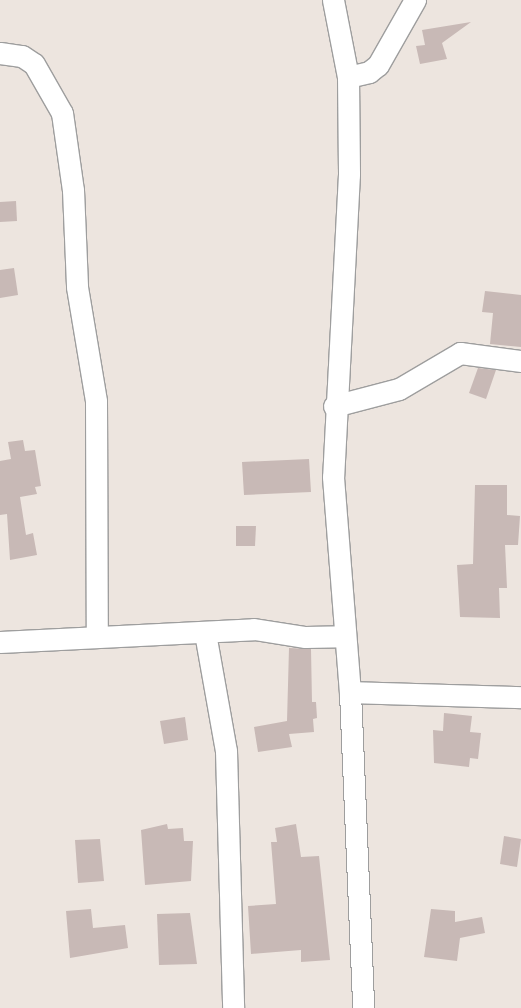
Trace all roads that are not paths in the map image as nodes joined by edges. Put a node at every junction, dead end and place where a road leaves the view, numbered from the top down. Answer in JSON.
{"nodes":[{"id":1,"x":333,"y":0,"type":"edge"},
{"id":2,"x":415,"y":0,"type":"edge"},
{"id":3,"x":0,"y":53,"type":"edge"},
{"id":4,"x":348,"y":77,"type":"junction"},
{"id":5,"x":521,"y":361,"type":"edge"},
{"id":6,"x":334,"y":406,"type":"junction"},
{"id":7,"x":206,"y":633,"type":"junction"},
{"id":8,"x":97,"y":635,"type":"junction"},
{"id":9,"x":344,"y":636,"type":"junction"},
{"id":10,"x":0,"y":642,"type":"edge"},
{"id":11,"x":350,"y":692,"type":"junction"},
{"id":12,"x":521,"y":697,"type":"edge"},
{"id":13,"x":233,"y":1008,"type":"edge"},
{"id":14,"x":363,"y":1008,"type":"edge"}],
"edges":[{"from":1,"to":4,"type":"street"},
{"from":2,"to":4,"type":"street"},
{"from":3,"to":8,"type":"street"},
{"from":4,"to":6,"type":"street"},
{"from":5,"to":6,"type":"street"},
{"from":6,"to":9,"type":"street"},
{"from":7,"to":8,"type":"street"},
{"from":7,"to":9,"type":"street"},
{"from":7,"to":13,"type":"street"},
{"from":8,"to":10,"type":"street"},
{"from":9,"to":11,"type":"street"},
{"from":11,"to":12,"type":"street"},
{"from":11,"to":14,"type":"street"}]}
